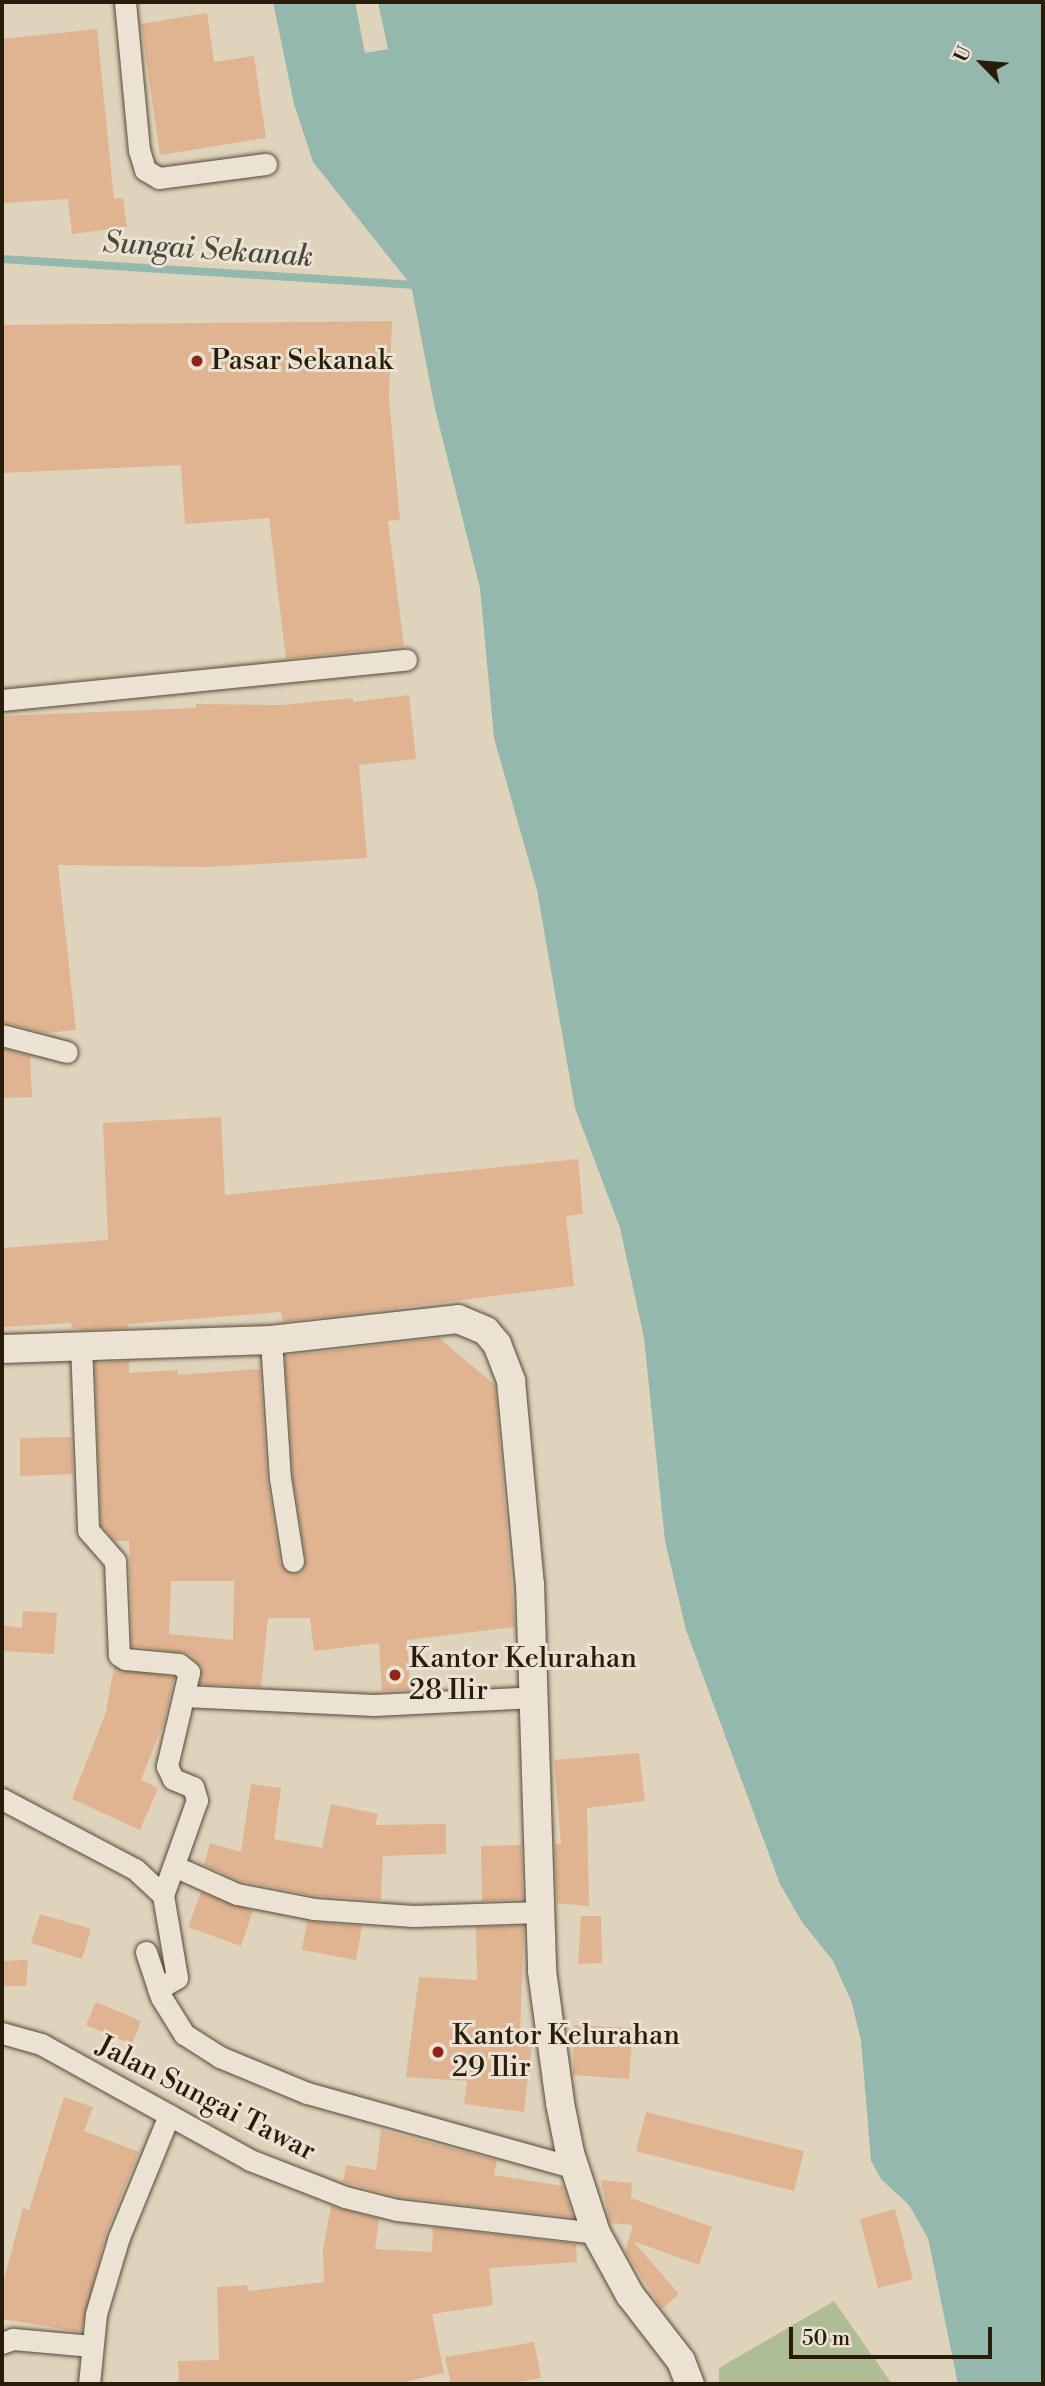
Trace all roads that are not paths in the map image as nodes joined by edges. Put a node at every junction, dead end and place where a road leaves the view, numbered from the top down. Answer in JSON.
{"nodes":[{"id":1,"x":125,"y":2,"type":"edge"},
{"id":2,"x":266,"y":164,"type":"dead end"},
{"id":3,"x":406,"y":660,"type":"dead end"},
{"id":4,"x":2,"y":700,"type":"edge"},
{"id":5,"x":2,"y":1035,"type":"edge"},
{"id":6,"x":67,"y":1052,"type":"dead end"},
{"id":7,"x":271,"y":1340,"type":"junction"},
{"id":8,"x":81,"y":1344,"type":"junction"},
{"id":9,"x":2,"y":1349,"type":"edge"},
{"id":10,"x":293,"y":1561,"type":"dead end"},
{"id":11,"x":184,"y":1696,"type":"junction"},
{"id":12,"x":536,"y":1697,"type":"junction"},
{"id":13,"x":2,"y":1799,"type":"edge"},
{"id":14,"x":173,"y":1866,"type":"junction"},
{"id":15,"x":163,"y":1895,"type":"junction"},
{"id":16,"x":541,"y":1912,"type":"junction"},
{"id":17,"x":146,"y":1952,"type":"dead end"},
{"id":18,"x":165,"y":1986,"type":"junction"},
{"id":19,"x":2,"y":2033,"type":"edge"},
{"id":20,"x":169,"y":2115,"type":"junction"},
{"id":21,"x":572,"y":2160,"type":"junction"},
{"id":22,"x":596,"y":2233,"type":"junction"},
{"id":23,"x":2,"y":2343,"type":"edge"},
{"id":24,"x":92,"y":2346,"type":"junction"},
{"id":25,"x":89,"y":2384,"type":"edge"},
{"id":26,"x":691,"y":2384,"type":"edge"}],
"edges":[{"from":1,"to":2,"type":"street"},
{"from":3,"to":4,"type":"street"},
{"from":5,"to":6,"type":"street"},
{"from":7,"to":8,"type":"street"},
{"from":7,"to":10,"type":"street"},
{"from":7,"to":12,"type":"street"},
{"from":8,"to":9,"type":"street"},
{"from":8,"to":11,"type":"street"},
{"from":11,"to":12,"type":"street"},
{"from":11,"to":14,"type":"street"},
{"from":12,"to":16,"type":"street"},
{"from":13,"to":15,"type":"street"},
{"from":14,"to":15,"type":"street"},
{"from":14,"to":16,"type":"street"},
{"from":15,"to":18,"type":"street"},
{"from":16,"to":21,"type":"street"},
{"from":17,"to":18,"type":"street"},
{"from":18,"to":21,"type":"street"},
{"from":19,"to":20,"type":"street","name":"Jalan Sungai Tawar"},
{"from":20,"to":22,"type":"street","name":"Jalan Sungai Tawar"},
{"from":20,"to":24,"type":"street"},
{"from":21,"to":22,"type":"street"},
{"from":22,"to":26,"type":"street"},
{"from":23,"to":24,"type":"street"},
{"from":24,"to":25,"type":"street"}]}
